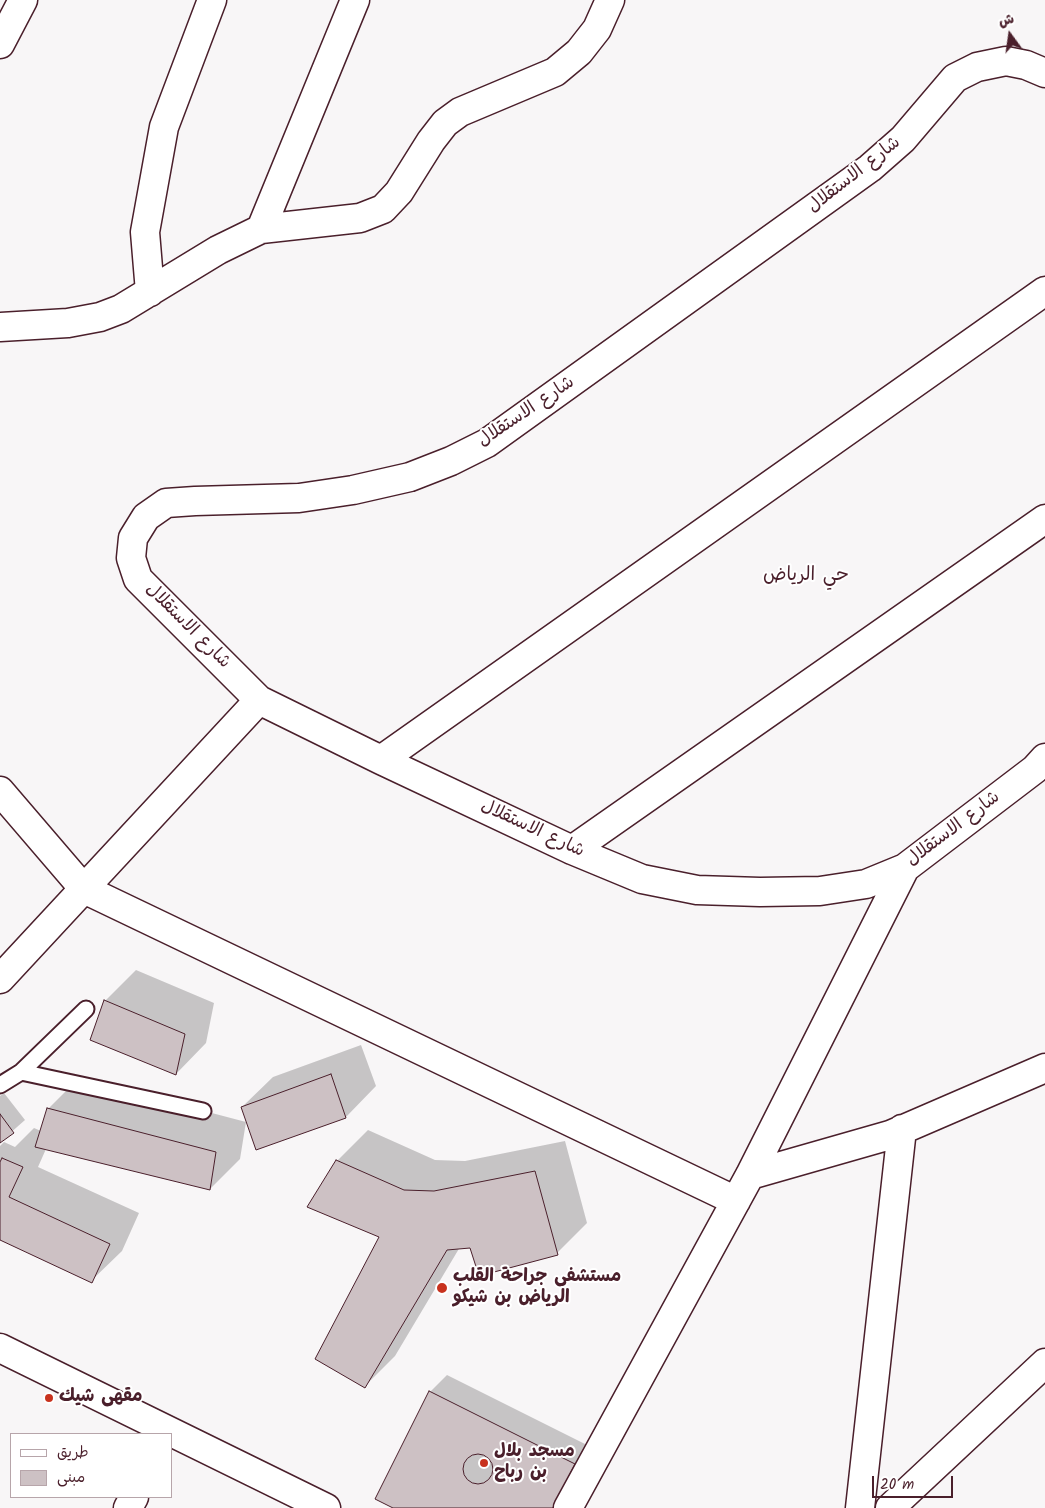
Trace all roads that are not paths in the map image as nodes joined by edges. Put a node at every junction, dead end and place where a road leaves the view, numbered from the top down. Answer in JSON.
{"nodes":[{"id":1,"x":23,"y":0,"type":"edge"},
{"id":2,"x":212,"y":0,"type":"edge"},
{"id":3,"x":355,"y":0,"type":"edge"},
{"id":4,"x":610,"y":0,"type":"edge"},
{"id":5,"x":0,"y":44,"type":"edge"},
{"id":6,"x":1045,"y":73,"type":"edge"},
{"id":7,"x":260,"y":229,"type":"junction"},
{"id":8,"x":1045,"y":291,"type":"edge"},
{"id":9,"x":150,"y":292,"type":"junction"},
{"id":10,"x":0,"y":327,"type":"edge"},
{"id":11,"x":1045,"y":519,"type":"edge"},
{"id":12,"x":259,"y":700,"type":"junction"},
{"id":13,"x":1045,"y":758,"type":"edge"},
{"id":14,"x":381,"y":760,"type":"junction"},
{"id":15,"x":0,"y":791,"type":"edge"},
{"id":16,"x":572,"y":850,"type":"junction"},
{"id":17,"x":905,"y":868,"type":"junction"},
{"id":18,"x":84,"y":889,"type":"junction"},
{"id":19,"x":0,"y":979,"type":"edge"},
{"id":20,"x":86,"y":1009,"type":"dead end"},
{"id":21,"x":1045,"y":1068,"type":"edge"},
{"id":22,"x":21,"y":1072,"type":"junction"},
{"id":23,"x":0,"y":1086,"type":"edge"},
{"id":24,"x":203,"y":1111,"type":"dead end"},
{"id":25,"x":902,"y":1130,"type":"junction"},
{"id":26,"x":750,"y":1175,"type":"junction"},
{"id":27,"x":736,"y":1201,"type":"junction"},
{"id":28,"x":2,"y":1354,"type":"edge"},
{"id":29,"x":1045,"y":1363,"type":"edge"},
{"id":30,"x":169,"y":1433,"type":"edge"},
{"id":31,"x":172,"y":1434,"type":"edge"},
{"id":32,"x":326,"y":1508,"type":"edge"},
{"id":33,"x":568,"y":1508,"type":"edge"},
{"id":34,"x":860,"y":1508,"type":"edge"},
{"id":35,"x":890,"y":1508,"type":"edge"}],
"edges":[{"from":1,"to":5,"type":"street"},
{"from":2,"to":9,"type":"street"},
{"from":3,"to":7,"type":"street"},
{"from":4,"to":7,"type":"street"},
{"from":6,"to":12,"type":"street","name":"شارع الاستقلال"},
{"from":7,"to":9,"type":"street"},
{"from":8,"to":14,"type":"street"},
{"from":9,"to":10,"type":"street"},
{"from":11,"to":16,"type":"street"},
{"from":12,"to":14,"type":"street","name":"شارع الاستقلال"},
{"from":12,"to":18,"type":"street"},
{"from":13,"to":17,"type":"street","name":"شارع الاستقلال"},
{"from":14,"to":16,"type":"street","name":"شارع الاستقلال"},
{"from":15,"to":18,"type":"street"},
{"from":16,"to":17,"type":"street","name":"شارع الاستقلال"},
{"from":17,"to":26,"type":"street"},
{"from":18,"to":19,"type":"street"},
{"from":18,"to":27,"type":"street"},
{"from":20,"to":22,"type":"lane"},
{"from":21,"to":25,"type":"street"},
{"from":22,"to":23,"type":"lane"},
{"from":22,"to":24,"type":"lane"},
{"from":25,"to":26,"type":"street"},
{"from":25,"to":34,"type":"street"},
{"from":26,"to":27,"type":"street"},
{"from":27,"to":33,"type":"street"},
{"from":28,"to":30,"type":"street"},
{"from":29,"to":35,"type":"street"},
{"from":31,"to":32,"type":"street"}]}
